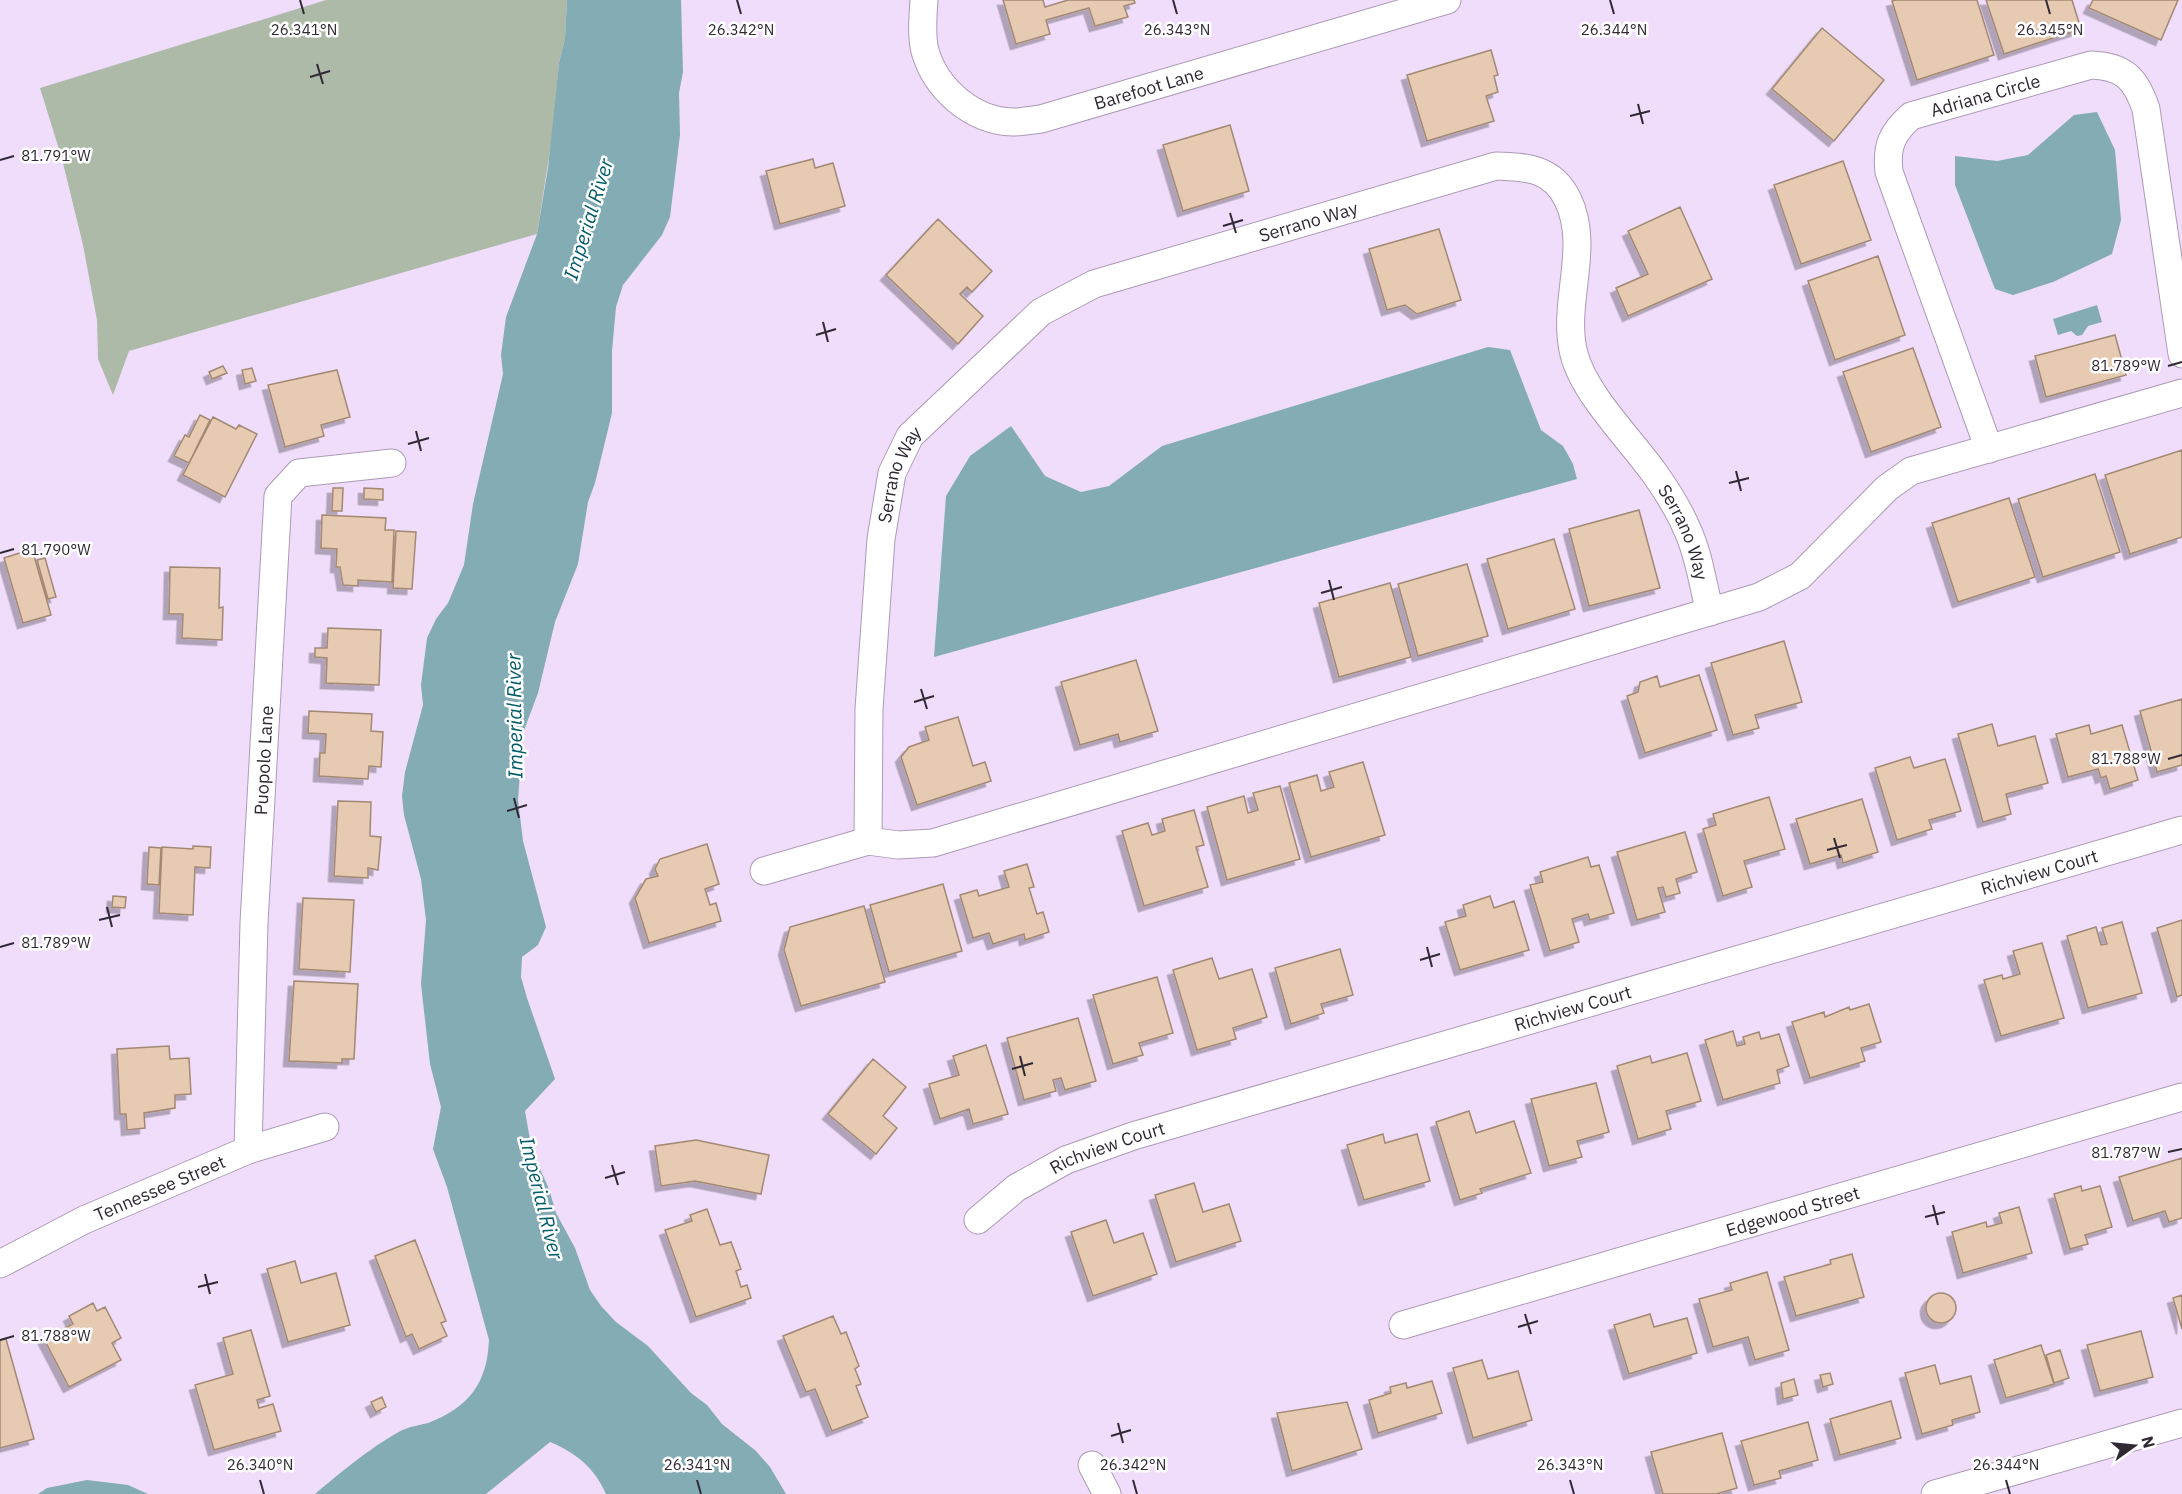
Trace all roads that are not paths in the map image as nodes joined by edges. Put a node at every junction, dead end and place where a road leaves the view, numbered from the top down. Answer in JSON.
{"nodes":[{"id":1,"x":924,"y":0,"type":"edge"},
{"id":2,"x":1447,"y":0,"type":"edge"},
{"id":3,"x":2182,"y":354,"type":"edge"},
{"id":4,"x":2182,"y":393,"type":"edge"},
{"id":5,"x":1989,"y":449,"type":"junction"},
{"id":6,"x":392,"y":463,"type":"dead end"},
{"id":7,"x":1710,"y":612,"type":"junction"},
{"id":8,"x":2182,"y":830,"type":"edge"},
{"id":9,"x":868,"y":841,"type":"junction"},
{"id":10,"x":764,"y":871,"type":"dead end"},
{"id":11,"x":2182,"y":1097,"type":"edge"},
{"id":12,"x":325,"y":1127,"type":"dead end"},
{"id":13,"x":248,"y":1150,"type":"junction"},
{"id":14,"x":978,"y":1220,"type":"dead end"},
{"id":15,"x":0,"y":1264,"type":"edge"},
{"id":16,"x":1403,"y":1325,"type":"dead end"},
{"id":17,"x":2182,"y":1423,"type":"edge"},
{"id":18,"x":1092,"y":1466,"type":"dead end"},
{"id":19,"x":1107,"y":1494,"type":"edge"},
{"id":20,"x":1935,"y":1494,"type":"edge"}],
"edges":[{"from":1,"to":2,"type":"street","name":"Barefoot Lane"},
{"from":3,"to":5,"type":"street","name":"Adriana Circle"},
{"from":4,"to":5,"type":"street"},
{"from":5,"to":7,"type":"street"},
{"from":6,"to":13,"type":"street","name":"Puopolo Lane"},
{"from":7,"to":9,"type":"street"},
{"from":7,"to":9,"type":"street","name":"Serrano Way"},
{"from":8,"to":14,"type":"street","name":"Richview Court"},
{"from":9,"to":10,"type":"street"},
{"from":11,"to":16,"type":"street","name":"Edgewood Street"},
{"from":12,"to":13,"type":"street","name":"Tennessee Street"},
{"from":13,"to":15,"type":"street","name":"Tennessee Street"},
{"from":17,"to":20,"type":"street"},
{"from":18,"to":19,"type":"street"}]}
